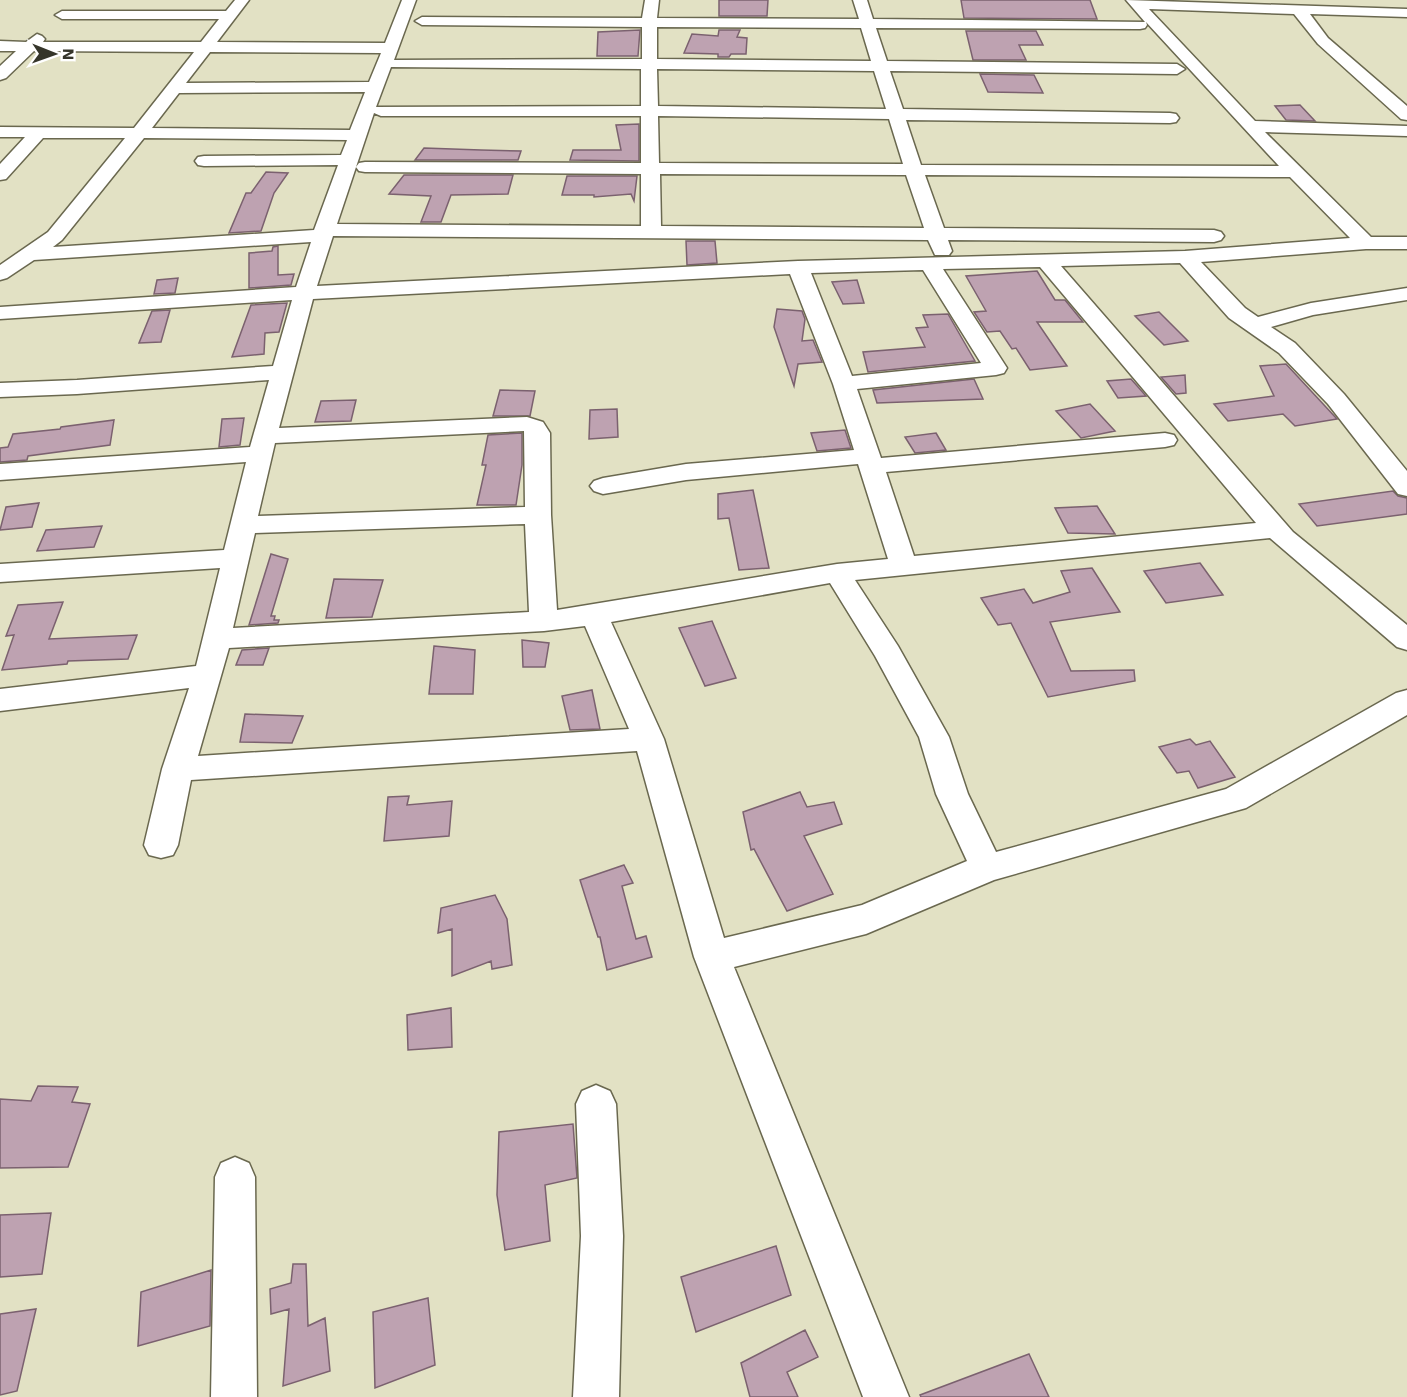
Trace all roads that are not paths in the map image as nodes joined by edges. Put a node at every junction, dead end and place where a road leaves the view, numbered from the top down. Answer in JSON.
{"nodes":[{"id":1,"x":77,"y":0,"type":"edge"},
{"id":2,"x":242,"y":0,"type":"edge"},
{"id":3,"x":652,"y":0,"type":"edge"},
{"id":4,"x":860,"y":0,"type":"edge"},
{"id":5,"x":1135,"y":2,"type":"edge"},
{"id":6,"x":415,"y":10,"type":"edge"},
{"id":7,"x":1299,"y":10,"type":"junction"},
{"id":8,"x":1407,"y":13,"type":"edge"},
{"id":9,"x":231,"y":15,"type":"junction"},
{"id":10,"x":650,"y":22,"type":"junction"},
{"id":11,"x":54,"y":23,"type":"junction"},
{"id":12,"x":869,"y":24,"type":"junction"},
{"id":13,"x":1140,"y":25,"type":"dead end"},
{"id":14,"x":0,"y":46,"type":"edge"},
{"id":15,"x":29,"y":46,"type":"junction"},
{"id":16,"x":205,"y":48,"type":"junction"},
{"id":17,"x":393,"y":56,"type":"junction"},
{"id":18,"x":650,"y":64,"type":"junction"},
{"id":19,"x":882,"y":67,"type":"junction"},
{"id":20,"x":1177,"y":69,"type":"dead end"},
{"id":21,"x":0,"y":75,"type":"edge"},
{"id":22,"x":174,"y":88,"type":"junction"},
{"id":23,"x":378,"y":99,"type":"junction"},
{"id":24,"x":650,"y":111,"type":"junction"},
{"id":25,"x":897,"y":114,"type":"junction"},
{"id":26,"x":1407,"y":115,"type":"edge"},
{"id":27,"x":1170,"y":118,"type":"dead end"},
{"id":28,"x":1250,"y":126,"type":"junction"},
{"id":29,"x":1407,"y":131,"type":"edge"},
{"id":30,"x":0,"y":132,"type":"edge"},
{"id":31,"x":39,"y":132,"type":"junction"},
{"id":32,"x":139,"y":133,"type":"junction"},
{"id":33,"x":357,"y":135,"type":"junction"},
{"id":34,"x":204,"y":161,"type":"dead end"},
{"id":35,"x":357,"y":164,"type":"junction"},
{"id":36,"x":650,"y":167,"type":"junction"},
{"id":37,"x":914,"y":171,"type":"junction"},
{"id":38,"x":1295,"y":172,"type":"junction"},
{"id":39,"x":0,"y":175,"type":"edge"},
{"id":40,"x":651,"y":232,"type":"junction"},
{"id":41,"x":323,"y":233,"type":"junction"},
{"id":42,"x":934,"y":234,"type":"junction"},
{"id":43,"x":1366,"y":243,"type":"junction"},
{"id":44,"x":1407,"y":243,"type":"edge"},
{"id":45,"x":1329,"y":247,"type":"junction"},
{"id":46,"x":30,"y":254,"type":"junction"},
{"id":47,"x":1185,"y":257,"type":"junction"},
{"id":48,"x":1045,"y":260,"type":"junction"},
{"id":49,"x":938,"y":263,"type":"junction"},
{"id":50,"x":798,"y":267,"type":"junction"},
{"id":51,"x":0,"y":273,"type":"edge"},
{"id":52,"x":304,"y":293,"type":"junction"},
{"id":53,"x":1407,"y":294,"type":"edge"},
{"id":54,"x":0,"y":313,"type":"edge"},
{"id":55,"x":1255,"y":325,"type":"junction"},
{"id":56,"x":284,"y":372,"type":"junction"},
{"id":57,"x":843,"y":384,"type":"junction"},
{"id":58,"x":0,"y":390,"type":"edge"},
{"id":59,"x":1165,"y":440,"type":"dead end"},
{"id":60,"x":263,"y":445,"type":"junction"},
{"id":61,"x":871,"y":461,"type":"junction"},
{"id":62,"x":0,"y":472,"type":"edge"},
{"id":63,"x":603,"y":486,"type":"dead end"},
{"id":64,"x":1407,"y":488,"type":"edge"},
{"id":65,"x":538,"y":515,"type":"junction"},
{"id":66,"x":245,"y":525,"type":"junction"},
{"id":67,"x":1276,"y":529,"type":"junction"},
{"id":68,"x":237,"y":558,"type":"junction"},
{"id":69,"x":904,"y":566,"type":"junction"},
{"id":70,"x":0,"y":573,"type":"edge"},
{"id":71,"x":837,"y":573,"type":"junction"},
{"id":72,"x":594,"y":615,"type":"junction"},
{"id":73,"x":544,"y":621,"type":"junction"},
{"id":74,"x":217,"y":639,"type":"junction"},
{"id":75,"x":1407,"y":640,"type":"edge"},
{"id":76,"x":208,"y":675,"type":"junction"},
{"id":77,"x":0,"y":700,"type":"edge"},
{"id":78,"x":1407,"y":700,"type":"edge"},
{"id":79,"x":649,"y":739,"type":"junction"},
{"id":80,"x":178,"y":769,"type":"junction"},
{"id":81,"x":161,"y":845,"type":"dead end"},
{"id":82,"x":987,"y":868,"type":"junction"},
{"id":83,"x":712,"y":957,"type":"junction"},
{"id":84,"x":596,"y":1104,"type":"dead end"},
{"id":85,"x":235,"y":1177,"type":"dead end"},
{"id":86,"x":234,"y":1397,"type":"edge"},
{"id":87,"x":596,"y":1397,"type":"edge"},
{"id":88,"x":886,"y":1397,"type":"edge"}],
"edges":[{"from":1,"to":11,"type":"street"},
{"from":2,"to":9,"type":"street"},
{"from":3,"to":10,"type":"street"},
{"from":4,"to":12,"type":"street"},
{"from":5,"to":7,"type":"street"},
{"from":5,"to":28,"type":"street"},
{"from":6,"to":10,"type":"street"},
{"from":6,"to":17,"type":"street"},
{"from":7,"to":8,"type":"street"},
{"from":7,"to":26,"type":"street"},
{"from":9,"to":11,"type":"street"},
{"from":9,"to":16,"type":"street"},
{"from":10,"to":12,"type":"street"},
{"from":10,"to":18,"type":"street"},
{"from":11,"to":15,"type":"street"},
{"from":12,"to":13,"type":"street"},
{"from":12,"to":19,"type":"street"},
{"from":14,"to":15,"type":"street"},
{"from":15,"to":16,"type":"street"},
{"from":15,"to":21,"type":"street"},
{"from":16,"to":17,"type":"street"},
{"from":16,"to":22,"type":"street"},
{"from":17,"to":18,"type":"street"},
{"from":17,"to":23,"type":"street"},
{"from":18,"to":19,"type":"street"},
{"from":18,"to":24,"type":"street"},
{"from":19,"to":20,"type":"street"},
{"from":19,"to":25,"type":"street"},
{"from":22,"to":23,"type":"street"},
{"from":22,"to":32,"type":"street"},
{"from":23,"to":24,"type":"street"},
{"from":23,"to":33,"type":"street"},
{"from":24,"to":25,"type":"street"},
{"from":24,"to":36,"type":"street"},
{"from":25,"to":27,"type":"street"},
{"from":25,"to":37,"type":"street"},
{"from":28,"to":29,"type":"street"},
{"from":28,"to":38,"type":"street"},
{"from":30,"to":31,"type":"street"},
{"from":31,"to":32,"type":"street"},
{"from":31,"to":39,"type":"street"},
{"from":32,"to":33,"type":"street"},
{"from":32,"to":46,"type":"street"},
{"from":33,"to":35,"type":"street"},
{"from":34,"to":35,"type":"street"},
{"from":35,"to":36,"type":"street"},
{"from":35,"to":41,"type":"street"},
{"from":36,"to":37,"type":"street"},
{"from":36,"to":40,"type":"street"},
{"from":37,"to":38,"type":"street"},
{"from":37,"to":42,"type":"street"},
{"from":38,"to":43,"type":"street"},
{"from":40,"to":41,"type":"street"},
{"from":40,"to":42,"type":"street"},
{"from":41,"to":46,"type":"street"},
{"from":41,"to":52,"type":"street"},
{"from":42,"to":45,"type":"street"},
{"from":42,"to":49,"type":"street"},
{"from":43,"to":44,"type":"street"},
{"from":43,"to":45,"type":"street"},
{"from":45,"to":47,"type":"street"},
{"from":46,"to":51,"type":"street"},
{"from":47,"to":48,"type":"street"},
{"from":47,"to":55,"type":"street"},
{"from":48,"to":49,"type":"street"},
{"from":48,"to":67,"type":"street"},
{"from":49,"to":50,"type":"street"},
{"from":49,"to":57,"type":"street"},
{"from":50,"to":52,"type":"street"},
{"from":50,"to":57,"type":"street"},
{"from":52,"to":54,"type":"street"},
{"from":52,"to":56,"type":"street"},
{"from":53,"to":55,"type":"street"},
{"from":55,"to":64,"type":"street"},
{"from":56,"to":58,"type":"street"},
{"from":56,"to":60,"type":"street"},
{"from":57,"to":61,"type":"street"},
{"from":59,"to":61,"type":"street"},
{"from":60,"to":62,"type":"street"},
{"from":60,"to":65,"type":"street"},
{"from":60,"to":66,"type":"street"},
{"from":61,"to":63,"type":"street"},
{"from":61,"to":69,"type":"street"},
{"from":65,"to":66,"type":"street"},
{"from":65,"to":73,"type":"street"},
{"from":66,"to":68,"type":"street"},
{"from":67,"to":69,"type":"street"},
{"from":67,"to":75,"type":"street"},
{"from":68,"to":70,"type":"street"},
{"from":68,"to":74,"type":"street"},
{"from":69,"to":71,"type":"street"},
{"from":71,"to":72,"type":"street"},
{"from":71,"to":82,"type":"street"},
{"from":72,"to":73,"type":"street"},
{"from":72,"to":79,"type":"street"},
{"from":73,"to":74,"type":"street"},
{"from":74,"to":76,"type":"street"},
{"from":76,"to":77,"type":"street"},
{"from":76,"to":80,"type":"street"},
{"from":78,"to":82,"type":"street"},
{"from":79,"to":80,"type":"street"},
{"from":79,"to":83,"type":"street"},
{"from":80,"to":81,"type":"street"},
{"from":82,"to":83,"type":"street"},
{"from":83,"to":88,"type":"street"},
{"from":84,"to":87,"type":"street"},
{"from":85,"to":86,"type":"street"}]}
